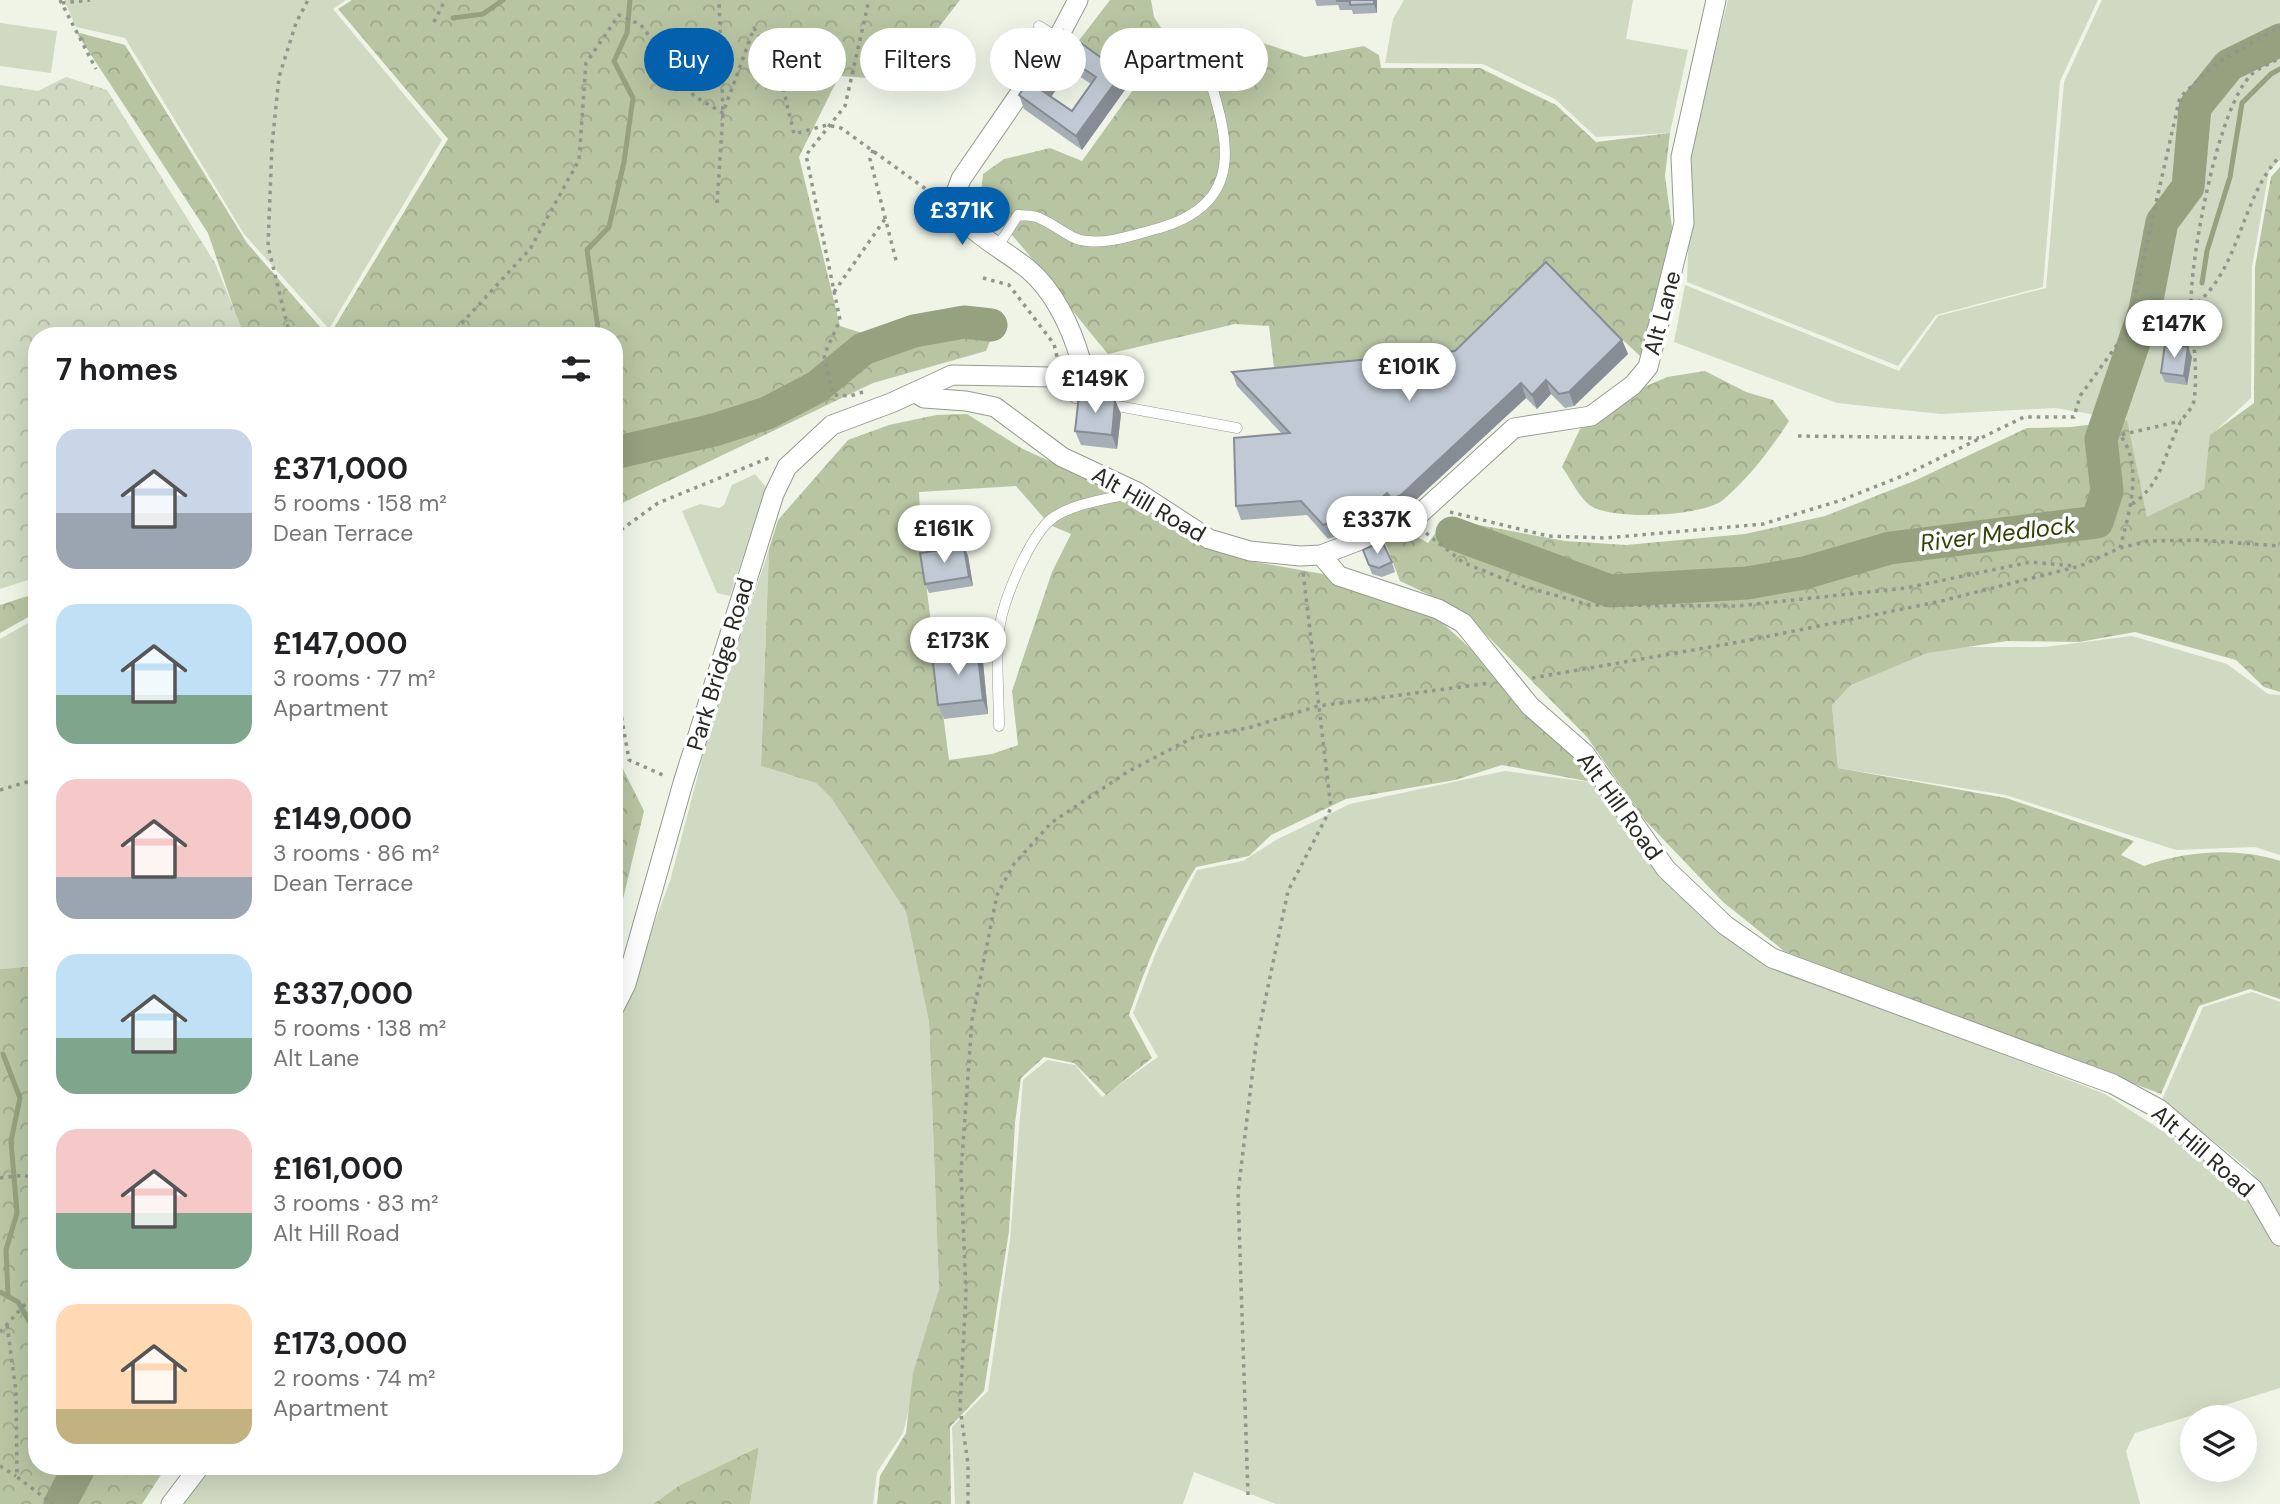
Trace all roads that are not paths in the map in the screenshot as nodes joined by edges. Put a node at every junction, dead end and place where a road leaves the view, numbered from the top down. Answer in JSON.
{"nodes":[{"id":1,"x":1079,"y":0,"type":"edge"},
{"id":2,"x":1716,"y":0,"type":"edge"},
{"id":3,"x":1040,"y":26,"type":"dead end"},
{"id":4,"x":1043,"y":28,"type":"edge"},
{"id":5,"x":1064,"y":28,"type":"edge"},
{"id":6,"x":1012,"y":91,"type":"edge"},
{"id":7,"x":1212,"y":91,"type":"edge"},
{"id":8,"x":998,"y":246,"type":"junction"},
{"id":9,"x":1051,"y":377,"type":"junction"},
{"id":10,"x":916,"y":393,"type":"junction"},
{"id":11,"x":1237,"y":428,"type":"dead end"},
{"id":12,"x":1138,"y":492,"type":"junction"},
{"id":13,"x":1321,"y":555,"type":"junction"},
{"id":14,"x":999,"y":726,"type":"dead end"},
{"id":15,"x":623,"y":990,"type":"edge"},
{"id":16,"x":2280,"y":1236,"type":"edge"},
{"id":17,"x":193,"y":1475,"type":"edge"},
{"id":18,"x":170,"y":1504,"type":"edge"}],
"edges":[{"from":1,"to":5,"type":"street"},
{"from":2,"to":13,"type":"street","name":"Alt Lane"},
{"from":3,"to":4,"type":"lane"},
{"from":6,"to":8,"type":"street"},
{"from":7,"to":8,"type":"lane"},
{"from":8,"to":9,"type":"street"},
{"from":9,"to":10,"type":"street","name":"Park Bridge Road"},
{"from":9,"to":11,"type":"lane"},
{"from":10,"to":12,"type":"street","name":"Alt Hill Road"},
{"from":10,"to":15,"type":"street","name":"Park Bridge Road"},
{"from":12,"to":13,"type":"street","name":"Alt Hill Road"},
{"from":12,"to":14,"type":"lane"},
{"from":13,"to":16,"type":"street","name":"Alt Hill Road"},
{"from":17,"to":18,"type":"street"}]}
